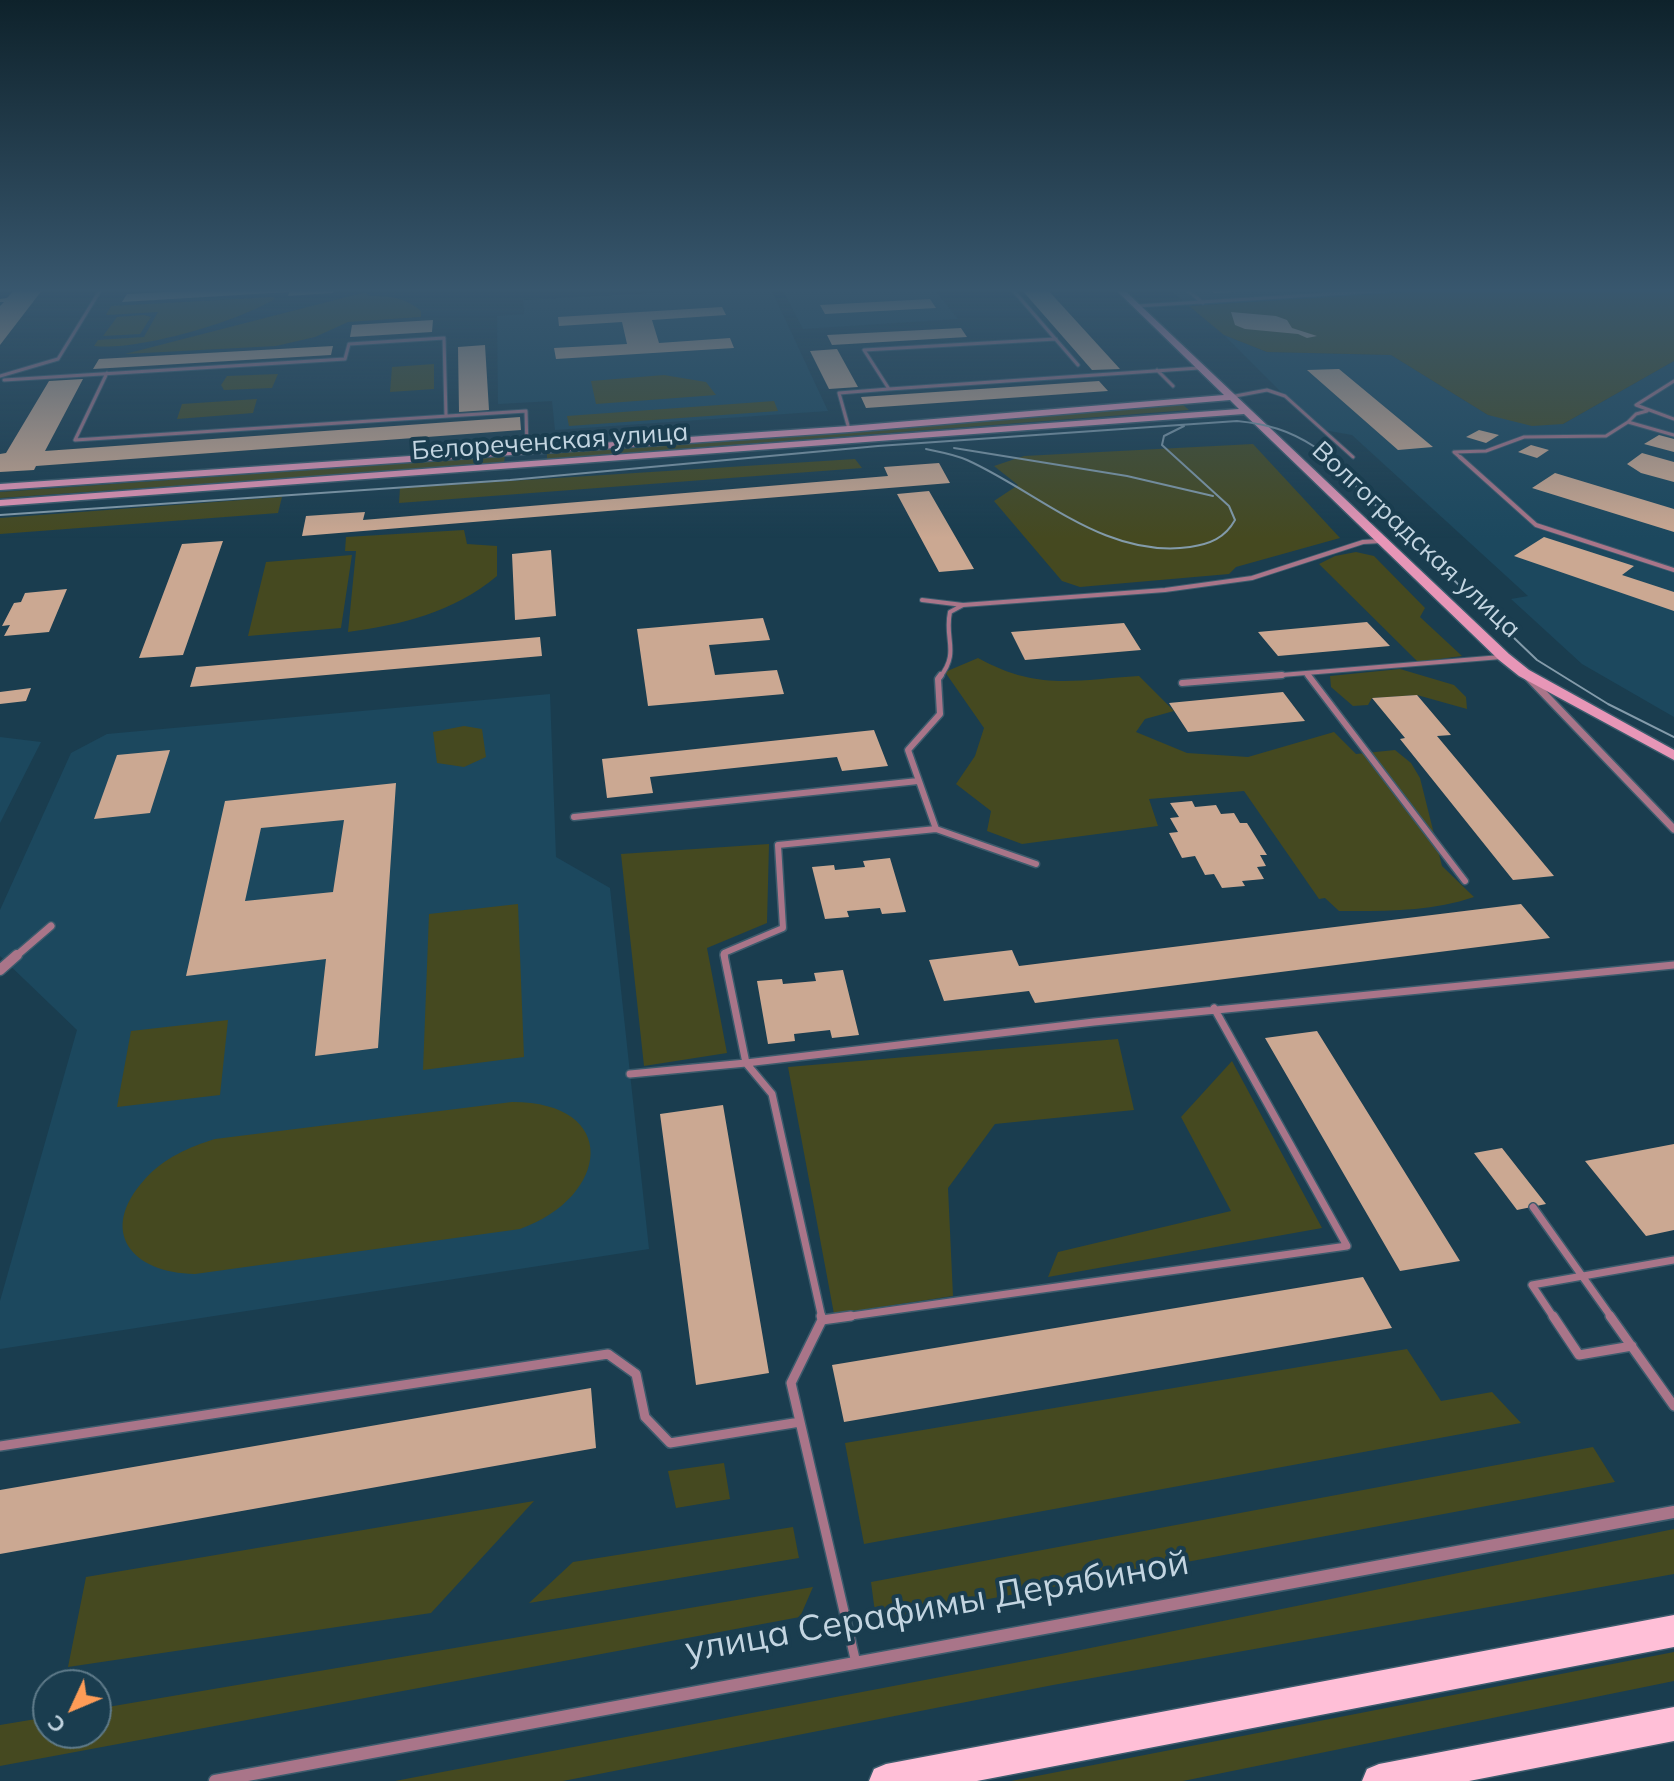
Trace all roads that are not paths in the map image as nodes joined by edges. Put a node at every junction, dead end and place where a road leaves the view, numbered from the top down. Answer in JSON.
{"nodes":[{"id":1,"x":122,"y":372,"type":"edge"},
{"id":2,"x":445,"y":372,"type":"edge"},
{"id":3,"x":878,"y":372,"type":"edge"},
{"id":4,"x":1127,"y":372,"type":"edge"},
{"id":5,"x":1159,"y":372,"type":"edge"},
{"id":6,"x":1203,"y":372,"type":"edge"},
{"id":7,"x":107,"y":373,"type":"junction"},
{"id":8,"x":4,"y":377,"type":"edge"},
{"id":9,"x":1674,"y":381,"type":"edge"},
{"id":10,"x":0,"y":385,"type":"edge"},
{"id":11,"x":1173,"y":386,"type":"dead end"},
{"id":12,"x":889,"y":389,"type":"junction"},
{"id":13,"x":1230,"y":397,"type":"junction"},
{"id":14,"x":1246,"y":411,"type":"junction"},
{"id":15,"x":1647,"y":411,"type":"junction"},
{"id":16,"x":446,"y":416,"type":"junction"},
{"id":17,"x":1674,"y":419,"type":"edge"},
{"id":18,"x":1628,"y":422,"type":"junction"},
{"id":19,"x":849,"y":429,"type":"junction"},
{"id":20,"x":1674,"y":435,"type":"edge"},
{"id":21,"x":527,"y":449,"type":"junction"},
{"id":22,"x":1353,"y":457,"type":"dead end"},
{"id":23,"x":0,"y":487,"type":"edge"},
{"id":24,"x":0,"y":503,"type":"edge"},
{"id":25,"x":1381,"y":541,"type":"junction"},
{"id":26,"x":1674,"y":570,"type":"edge"},
{"id":27,"x":922,"y":600,"type":"dead end"},
{"id":28,"x":963,"y":605,"type":"junction"},
{"id":29,"x":1504,"y":657,"type":"junction"},
{"id":30,"x":1524,"y":673,"type":"junction"},
{"id":31,"x":1307,"y":674,"type":"junction"},
{"id":32,"x":1182,"y":683,"type":"dead end"},
{"id":33,"x":1674,"y":756,"type":"edge"},
{"id":34,"x":918,"y":781,"type":"junction"},
{"id":35,"x":574,"y":817,"type":"dead end"},
{"id":36,"x":936,"y":829,"type":"junction"},
{"id":37,"x":1674,"y":829,"type":"edge"},
{"id":38,"x":1036,"y":864,"type":"dead end"},
{"id":39,"x":1465,"y":881,"type":"dead end"},
{"id":40,"x":51,"y":926,"type":"dead end"},
{"id":41,"x":1674,"y":965,"type":"edge"},
{"id":42,"x":0,"y":970,"type":"edge"},
{"id":43,"x":1214,"y":1008,"type":"junction"},
{"id":44,"x":746,"y":1063,"type":"junction"},
{"id":45,"x":630,"y":1074,"type":"dead end"},
{"id":46,"x":1533,"y":1207,"type":"dead end"},
{"id":47,"x":1674,"y":1260,"type":"edge"},
{"id":48,"x":1583,"y":1276,"type":"junction"},
{"id":49,"x":822,"y":1320,"type":"junction"},
{"id":50,"x":1632,"y":1346,"type":"junction"},
{"id":51,"x":1674,"y":1406,"type":"edge"},
{"id":52,"x":800,"y":1422,"type":"junction"},
{"id":53,"x":0,"y":1446,"type":"edge"},
{"id":54,"x":1674,"y":1512,"type":"edge"},
{"id":55,"x":1674,"y":1631,"type":"edge"},
{"id":56,"x":856,"y":1663,"type":"junction"},
{"id":57,"x":1674,"y":1724,"type":"edge"},
{"id":58,"x":215,"y":1781,"type":"edge"},
{"id":59,"x":886,"y":1781,"type":"edge"},
{"id":60,"x":1379,"y":1781,"type":"edge"}],
"edges":[{"from":1,"to":7,"type":"lane"},
{"from":2,"to":16,"type":"lane"},
{"from":3,"to":12,"type":"lane"},
{"from":4,"to":12,"type":"lane"},
{"from":5,"to":11,"type":"lane"},
{"from":6,"to":13,"type":"street","name":"Волгоградская улица"},
{"from":7,"to":8,"type":"lane"},
{"from":7,"to":16,"type":"lane"},
{"from":8,"to":10,"type":"lane"},
{"from":9,"to":15,"type":"lane"},
{"from":12,"to":19,"type":"lane"},
{"from":13,"to":14,"type":"street","name":"Волгоградская улица"},
{"from":13,"to":19,"type":"street","name":"Белореченская улица"},
{"from":13,"to":22,"type":"lane"},
{"from":14,"to":24,"type":"street","name":"Белореченская улица"},
{"from":14,"to":25,"type":"street","name":"Волгоградская улица"},
{"from":15,"to":17,"type":"lane"},
{"from":15,"to":18,"type":"lane"},
{"from":16,"to":21,"type":"lane"},
{"from":18,"to":20,"type":"lane"},
{"from":18,"to":26,"type":"lane"},
{"from":19,"to":21,"type":"street","name":"Белореченская улица"},
{"from":21,"to":23,"type":"street","name":"Белореченская улица"},
{"from":25,"to":28,"type":"lane"},
{"from":25,"to":29,"type":"street","name":"Волгоградская улица"},
{"from":27,"to":28,"type":"lane"},
{"from":28,"to":34,"type":"lane"},
{"from":29,"to":30,"type":"street","name":"Волгоградская улица"},
{"from":29,"to":31,"type":"lane"},
{"from":30,"to":33,"type":"street","name":"Волгоградская улица"},
{"from":30,"to":37,"type":"street"},
{"from":31,"to":32,"type":"lane"},
{"from":31,"to":39,"type":"lane"},
{"from":34,"to":35,"type":"lane"},
{"from":34,"to":36,"type":"lane"},
{"from":36,"to":38,"type":"lane"},
{"from":36,"to":44,"type":"lane"},
{"from":40,"to":42,"type":"street"},
{"from":41,"to":43,"type":"lane"},
{"from":43,"to":44,"type":"lane"},
{"from":43,"to":49,"type":"lane"},
{"from":44,"to":45,"type":"lane"},
{"from":44,"to":49,"type":"lane"},
{"from":46,"to":48,"type":"lane"},
{"from":47,"to":48,"type":"lane"},
{"from":48,"to":50,"type":"lane"},
{"from":48,"to":50,"type":"lane"},
{"from":49,"to":52,"type":"lane"},
{"from":50,"to":51,"type":"lane"},
{"from":52,"to":53,"type":"lane"},
{"from":52,"to":56,"type":"lane"},
{"from":54,"to":56,"type":"street","name":"улица Серафимы Дерябиной"},
{"from":55,"to":59,"type":"main road"},
{"from":56,"to":58,"type":"street","name":"улица Серафимы Дерябиной"},
{"from":57,"to":60,"type":"main road"}]}
